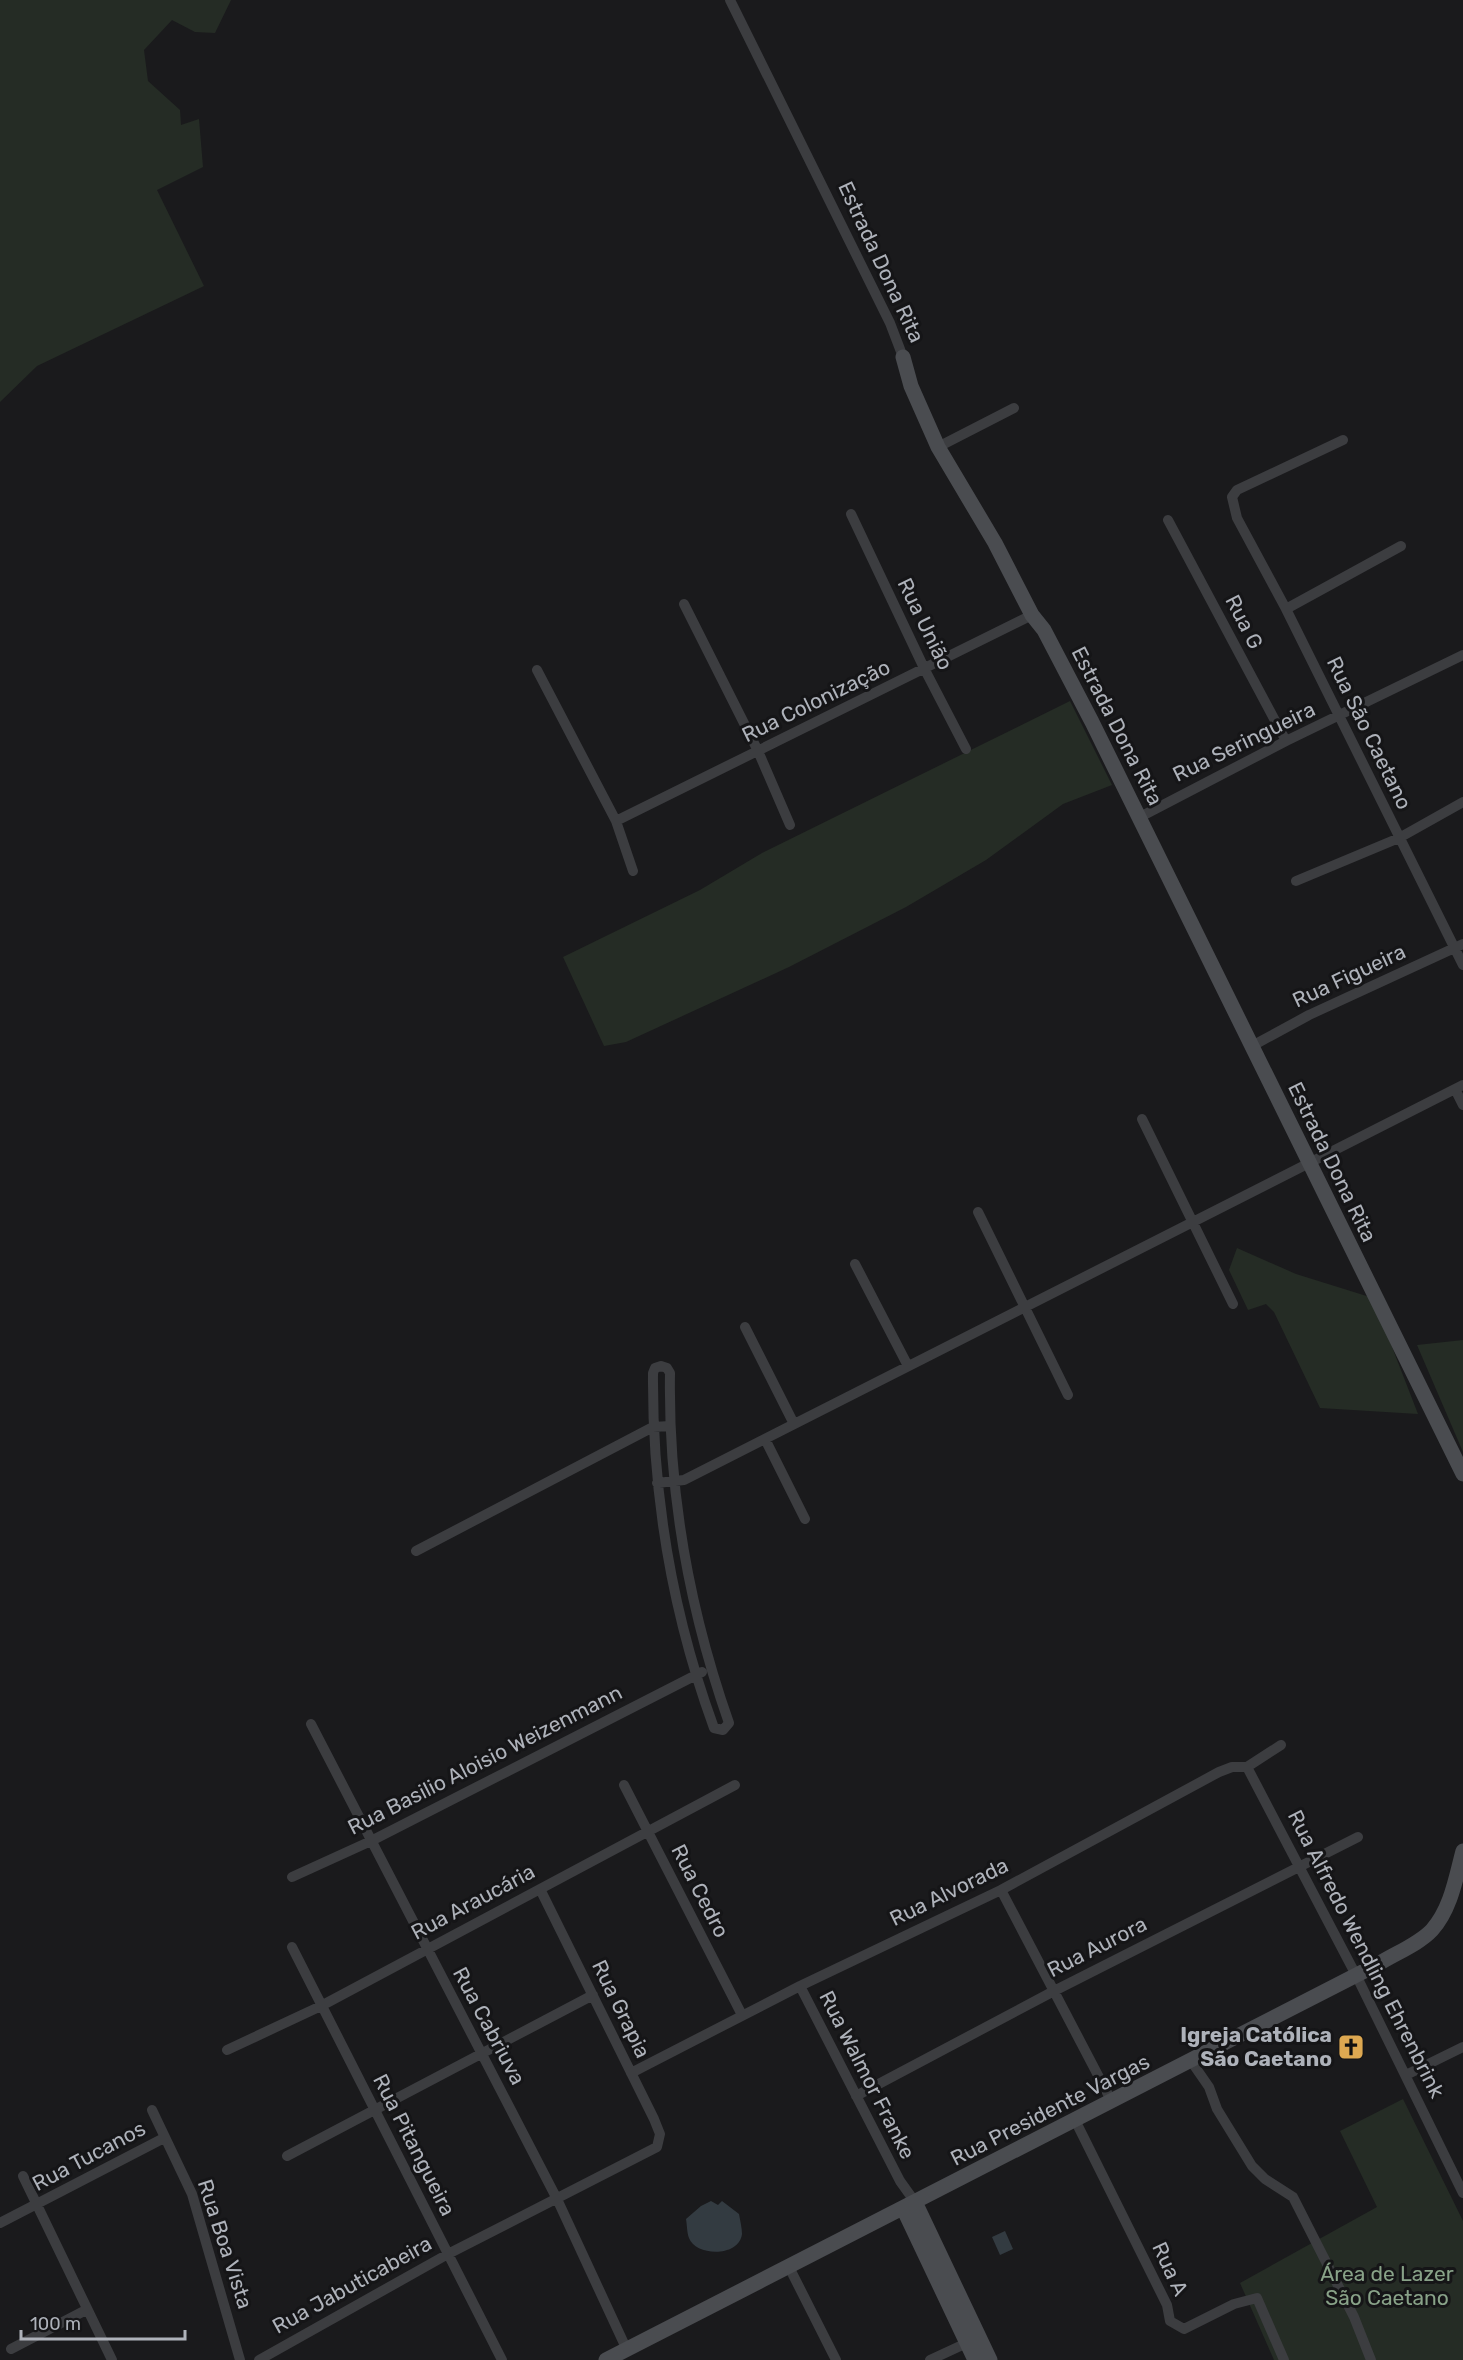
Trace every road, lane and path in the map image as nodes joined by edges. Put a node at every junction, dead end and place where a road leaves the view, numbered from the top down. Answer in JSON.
{"nodes":[{"id":1,"x":730,"y":0,"type":"edge"},
{"id":2,"x":903,"y":357,"type":"joint"},
{"id":3,"x":1014,"y":408,"type":"dead end"},
{"id":4,"x":1342,"y":440,"type":"dead end"},
{"id":5,"x":938,"y":447,"type":"junction"},
{"id":6,"x":851,"y":514,"type":"dead end"},
{"id":7,"x":1168,"y":520,"type":"dead end"},
{"id":8,"x":1401,"y":546,"type":"dead end"},
{"id":9,"x":684,"y":604,"type":"dead end"},
{"id":10,"x":1286,"y":609,"type":"junction"},
{"id":11,"x":1032,"y":615,"type":"junction"},
{"id":12,"x":1463,"y":655,"type":"edge"},
{"id":13,"x":537,"y":670,"type":"dead end"},
{"id":14,"x":925,"y":670,"type":"junction"},
{"id":15,"x":1338,"y":718,"type":"junction"},
{"id":16,"x":1286,"y":741,"type":"junction"},
{"id":17,"x":966,"y":749,"type":"dead end"},
{"id":18,"x":758,"y":751,"type":"junction"},
{"id":19,"x":1463,"y":802,"type":"edge"},
{"id":20,"x":1140,"y":817,"type":"junction"},
{"id":21,"x":616,"y":821,"type":"junction"},
{"id":22,"x":790,"y":825,"type":"dead end"},
{"id":23,"x":1399,"y":838,"type":"junction"},
{"id":24,"x":633,"y":871,"type":"dead end"},
{"id":25,"x":1296,"y":881,"type":"dead end"},
{"id":26,"x":1459,"y":946,"type":"edge"},
{"id":27,"x":1463,"y":965,"type":"edge"},
{"id":28,"x":1252,"y":1046,"type":"junction"},
{"id":29,"x":1459,"y":1087,"type":"edge"},
{"id":30,"x":1463,"y":1105,"type":"edge"},
{"id":31,"x":1142,"y":1119,"type":"dead end"},
{"id":32,"x":1308,"y":1161,"type":"junction"},
{"id":33,"x":978,"y":1212,"type":"dead end"},
{"id":34,"x":1192,"y":1221,"type":"junction"},
{"id":35,"x":855,"y":1264,"type":"dead end"},
{"id":36,"x":1233,"y":1304,"type":"dead end"},
{"id":37,"x":1024,"y":1306,"type":"junction"},
{"id":38,"x":745,"y":1327,"type":"dead end"},
{"id":39,"x":908,"y":1366,"type":"junction"},
{"id":40,"x":1068,"y":1395,"type":"dead end"},
{"id":41,"x":794,"y":1424,"type":"junction"},
{"id":42,"x":670,"y":1426,"type":"junction"},
{"id":43,"x":653,"y":1427,"type":"junction"},
{"id":44,"x":765,"y":1439,"type":"junction"},
{"id":45,"x":1463,"y":1473,"type":"edge"},
{"id":46,"x":673,"y":1482,"type":"junction"},
{"id":47,"x":657,"y":1483,"type":"junction"},
{"id":48,"x":805,"y":1519,"type":"dead end"},
{"id":49,"x":416,"y":1551,"type":"dead end"},
{"id":50,"x":711,"y":1670,"type":"junction"},
{"id":51,"x":696,"y":1674,"type":"junction"},
{"id":52,"x":311,"y":1724,"type":"dead end"},
{"id":53,"x":1281,"y":1745,"type":"dead end"},
{"id":54,"x":1247,"y":1767,"type":"junction"},
{"id":55,"x":624,"y":1785,"type":"dead end"},
{"id":56,"x":735,"y":1785,"type":"dead end"},
{"id":57,"x":647,"y":1830,"type":"junction"},
{"id":58,"x":1358,"y":1837,"type":"dead end"},
{"id":59,"x":371,"y":1841,"type":"junction"},
{"id":60,"x":1463,"y":1851,"type":"edge"},
{"id":61,"x":1300,"y":1866,"type":"junction"},
{"id":62,"x":292,"y":1877,"type":"dead end"},
{"id":63,"x":540,"y":1888,"type":"junction"},
{"id":64,"x":1001,"y":1890,"type":"junction"},
{"id":65,"x":292,"y":1947,"type":"dead end"},
{"id":66,"x":427,"y":1949,"type":"junction"},
{"id":67,"x":1357,"y":1977,"type":"junction"},
{"id":68,"x":800,"y":1986,"type":"junction"},
{"id":69,"x":1054,"y":1990,"type":"junction"},
{"id":70,"x":593,"y":1995,"type":"junction"},
{"id":71,"x":321,"y":2006,"type":"junction"},
{"id":72,"x":742,"y":2015,"type":"junction"},
{"id":73,"x":1463,"y":2047,"type":"edge"},
{"id":74,"x":227,"y":2050,"type":"dead end"},
{"id":75,"x":483,"y":2055,"type":"junction"},
{"id":76,"x":1191,"y":2061,"type":"junction"},
{"id":77,"x":631,"y":2073,"type":"junction"},
{"id":78,"x":1407,"y":2075,"type":"junction"},
{"id":79,"x":856,"y":2096,"type":"junction"},
{"id":80,"x":1112,"y":2102,"type":"junction"},
{"id":81,"x":152,"y":2110,"type":"dead end"},
{"id":82,"x":374,"y":2111,"type":"junction"},
{"id":83,"x":1076,"y":2120,"type":"junction"},
{"id":84,"x":164,"y":2138,"type":"junction"},
{"id":85,"x":657,"y":2147,"type":"joint"},
{"id":86,"x":287,"y":2156,"type":"dead end"},
{"id":87,"x":23,"y":2176,"type":"dead end"},
{"id":88,"x":1462,"y":2188,"type":"edge"},
{"id":89,"x":556,"y":2199,"type":"junction"},
{"id":90,"x":909,"y":2205,"type":"junction"},
{"id":91,"x":36,"y":2206,"type":"junction"},
{"id":92,"x":0,"y":2223,"type":"edge"},
{"id":93,"x":448,"y":2254,"type":"junction"},
{"id":94,"x":789,"y":2267,"type":"junction"},
{"id":95,"x":86,"y":2310,"type":"junction"},
{"id":96,"x":973,"y":2339,"type":"junction"},
{"id":97,"x":11,"y":2349,"type":"dead end"},
{"id":98,"x":627,"y":2350,"type":"junction"},
{"id":99,"x":112,"y":2360,"type":"edge"},
{"id":100,"x":240,"y":2360,"type":"edge"},
{"id":101,"x":259,"y":2360,"type":"edge"},
{"id":102,"x":502,"y":2360,"type":"edge"},
{"id":103,"x":606,"y":2360,"type":"edge"},
{"id":104,"x":836,"y":2360,"type":"edge"},
{"id":105,"x":930,"y":2360,"type":"edge"},
{"id":106,"x":975,"y":2360,"type":"edge"},
{"id":107,"x":990,"y":2360,"type":"edge"},
{"id":108,"x":1284,"y":2360,"type":"edge"},
{"id":109,"x":1371,"y":2360,"type":"edge"}],
"edges":[{"from":1,"to":2,"type":"street","name":"Estrada Dona Rita"},
{"from":2,"to":5,"type":"street","name":"Estrada Dona Rita"},
{"from":3,"to":5,"type":"street"},
{"from":4,"to":10,"type":"street","name":"Rua São Caetano"},
{"from":5,"to":11,"type":"street","name":"Estrada Dona Rita"},
{"from":6,"to":14,"type":"street","name":"Rua União"},
{"from":7,"to":16,"type":"street","name":"Rua G"},
{"from":8,"to":10,"type":"street"},
{"from":9,"to":18,"type":"street"},
{"from":10,"to":15,"type":"street","name":"Rua São Caetano"},
{"from":11,"to":14,"type":"street","name":"Rua Colonização"},
{"from":11,"to":20,"type":"street","name":"Estrada Dona Rita"},
{"from":12,"to":15,"type":"street","name":"Rua Seringueira"},
{"from":13,"to":21,"type":"street"},
{"from":14,"to":17,"type":"street","name":"Rua União"},
{"from":14,"to":18,"type":"street","name":"Rua Colonização"},
{"from":15,"to":16,"type":"street","name":"Rua Seringueira"},
{"from":15,"to":23,"type":"street","name":"Rua São Caetano"},
{"from":16,"to":20,"type":"street","name":"Rua Seringueira"},
{"from":18,"to":21,"type":"street","name":"Rua Colonização"},
{"from":18,"to":22,"type":"street"},
{"from":19,"to":23,"type":"street"},
{"from":20,"to":28,"type":"street","name":"Estrada Dona Rita"},
{"from":21,"to":24,"type":"street"},
{"from":23,"to":25,"type":"street"},
{"from":23,"to":26,"type":"street","name":"Rua São Caetano"},
{"from":26,"to":27,"type":"street","name":"Rua São Caetano"},
{"from":26,"to":28,"type":"street","name":"Rua Figueira"},
{"from":28,"to":32,"type":"street","name":"Estrada Dona Rita"},
{"from":29,"to":30,"type":"street"},
{"from":29,"to":32,"type":"street"},
{"from":31,"to":34,"type":"street"},
{"from":32,"to":34,"type":"street"},
{"from":32,"to":45,"type":"street","name":"Estrada Dona Rita"},
{"from":33,"to":37,"type":"street"},
{"from":34,"to":36,"type":"street"},
{"from":34,"to":37,"type":"street"},
{"from":35,"to":39,"type":"street"},
{"from":37,"to":39,"type":"street"},
{"from":37,"to":40,"type":"street"},
{"from":38,"to":41,"type":"street"},
{"from":39,"to":41,"type":"street"},
{"from":41,"to":44,"type":"street"},
{"from":42,"to":43,"type":"street"},
{"from":42,"to":43,"type":"street"},
{"from":42,"to":46,"type":"street"},
{"from":43,"to":47,"type":"street"},
{"from":43,"to":49,"type":"street"},
{"from":44,"to":46,"type":"street"},
{"from":44,"to":48,"type":"street"},
{"from":46,"to":47,"type":"street"},
{"from":46,"to":50,"type":"street"},
{"from":47,"to":51,"type":"street"},
{"from":50,"to":51,"type":"street","name":"Rua Basilio Aloisio Weizenmann"},
{"from":50,"to":51,"type":"street"},
{"from":51,"to":59,"type":"street","name":"Rua Basilio Aloisio Weizenmann"},
{"from":52,"to":59,"type":"street","name":"Rua Cabriuva"},
{"from":53,"to":54,"type":"street","name":"Rua Alvorada"},
{"from":54,"to":61,"type":"street","name":"Rua Alfredo Wendling Ehrenbrink"},
{"from":54,"to":64,"type":"street","name":"Rua Alvorada"},
{"from":55,"to":57,"type":"street","name":"Rua Cedro"},
{"from":56,"to":57,"type":"street","name":"Rua Araucária"},
{"from":57,"to":63,"type":"street","name":"Rua Araucária"},
{"from":57,"to":72,"type":"street","name":"Rua Cedro"},
{"from":58,"to":61,"type":"street","name":"Rua Aurora"},
{"from":59,"to":62,"type":"street","name":"Rua Basilio Aloisio Weizenmann"},
{"from":59,"to":66,"type":"street","name":"Rua Cabriuva"},
{"from":60,"to":67,"type":"street","name":"Rua Presidente Vargas"},
{"from":61,"to":67,"type":"street","name":"Rua Alfredo Wendling Ehrenbrink"},
{"from":61,"to":69,"type":"street","name":"Rua Aurora"},
{"from":63,"to":66,"type":"street","name":"Rua Araucária"},
{"from":63,"to":70,"type":"street","name":"Rua Grapia"},
{"from":64,"to":68,"type":"street","name":"Rua Alvorada"},
{"from":64,"to":69,"type":"street"},
{"from":65,"to":71,"type":"street","name":"Rua Pitangueira"},
{"from":66,"to":71,"type":"street","name":"Rua Araucária"},
{"from":66,"to":75,"type":"street","name":"Rua Cabriuva"},
{"from":67,"to":76,"type":"street","name":"Rua Presidente Vargas"},
{"from":67,"to":78,"type":"street","name":"Rua Alfredo Wendling Ehrenbrink"},
{"from":68,"to":72,"type":"street","name":"Rua Alvorada"},
{"from":68,"to":79,"type":"street","name":"Rua Walmor Franke"},
{"from":69,"to":79,"type":"street","name":"Rua Aurora"},
{"from":69,"to":80,"type":"street"},
{"from":70,"to":75,"type":"street"},
{"from":70,"to":77,"type":"street","name":"Rua Grapia"},
{"from":71,"to":74,"type":"street","name":"Rua Araucária"},
{"from":71,"to":82,"type":"street","name":"Rua Pitangueira"},
{"from":72,"to":77,"type":"street","name":"Rua Alvorada"},
{"from":73,"to":78,"type":"street"},
{"from":75,"to":82,"type":"street"},
{"from":75,"to":89,"type":"street","name":"Rua Cabriuva"},
{"from":76,"to":80,"type":"street","name":"Rua Presidente Vargas"},
{"from":76,"to":109,"type":"street"},
{"from":77,"to":85,"type":"street","name":"Rua Grapia"},
{"from":78,"to":88,"type":"street","name":"Rua Alfredo Wendling Ehrenbrink"},
{"from":79,"to":90,"type":"street","name":"Rua Walmor Franke"},
{"from":80,"to":83,"type":"street","name":"Rua Presidente Vargas"},
{"from":81,"to":84,"type":"street","name":"Rua Boa Vista"},
{"from":82,"to":86,"type":"street"},
{"from":82,"to":93,"type":"street","name":"Rua Pitangueira"},
{"from":83,"to":90,"type":"street","name":"Rua Presidente Vargas"},
{"from":83,"to":108,"type":"street","name":"Rua A"},
{"from":84,"to":91,"type":"street","name":"Rua Tucanos"},
{"from":84,"to":100,"type":"street","name":"Rua Boa Vista"},
{"from":85,"to":89,"type":"street","name":"Rua Jabuticabeira"},
{"from":87,"to":91,"type":"street"},
{"from":89,"to":93,"type":"street","name":"Rua Jabuticabeira"},
{"from":89,"to":98,"type":"street","name":"Rua Cabriuva"},
{"from":90,"to":94,"type":"street","name":"Rua Presidente Vargas"},
{"from":90,"to":96,"type":"street"},
{"from":91,"to":92,"type":"street","name":"Rua Tucanos"},
{"from":91,"to":95,"type":"street"},
{"from":93,"to":101,"type":"street","name":"Rua Jabuticabeira"},
{"from":93,"to":102,"type":"street","name":"Rua Pitangueira"},
{"from":94,"to":98,"type":"street","name":"Rua Presidente Vargas"},
{"from":94,"to":104,"type":"street"},
{"from":95,"to":97,"type":"street"},
{"from":95,"to":99,"type":"street"},
{"from":96,"to":105,"type":"street"},
{"from":96,"to":106,"type":"street"},
{"from":96,"to":107,"type":"street"},
{"from":98,"to":103,"type":"street","name":"Rua Presidente Vargas"}]}
